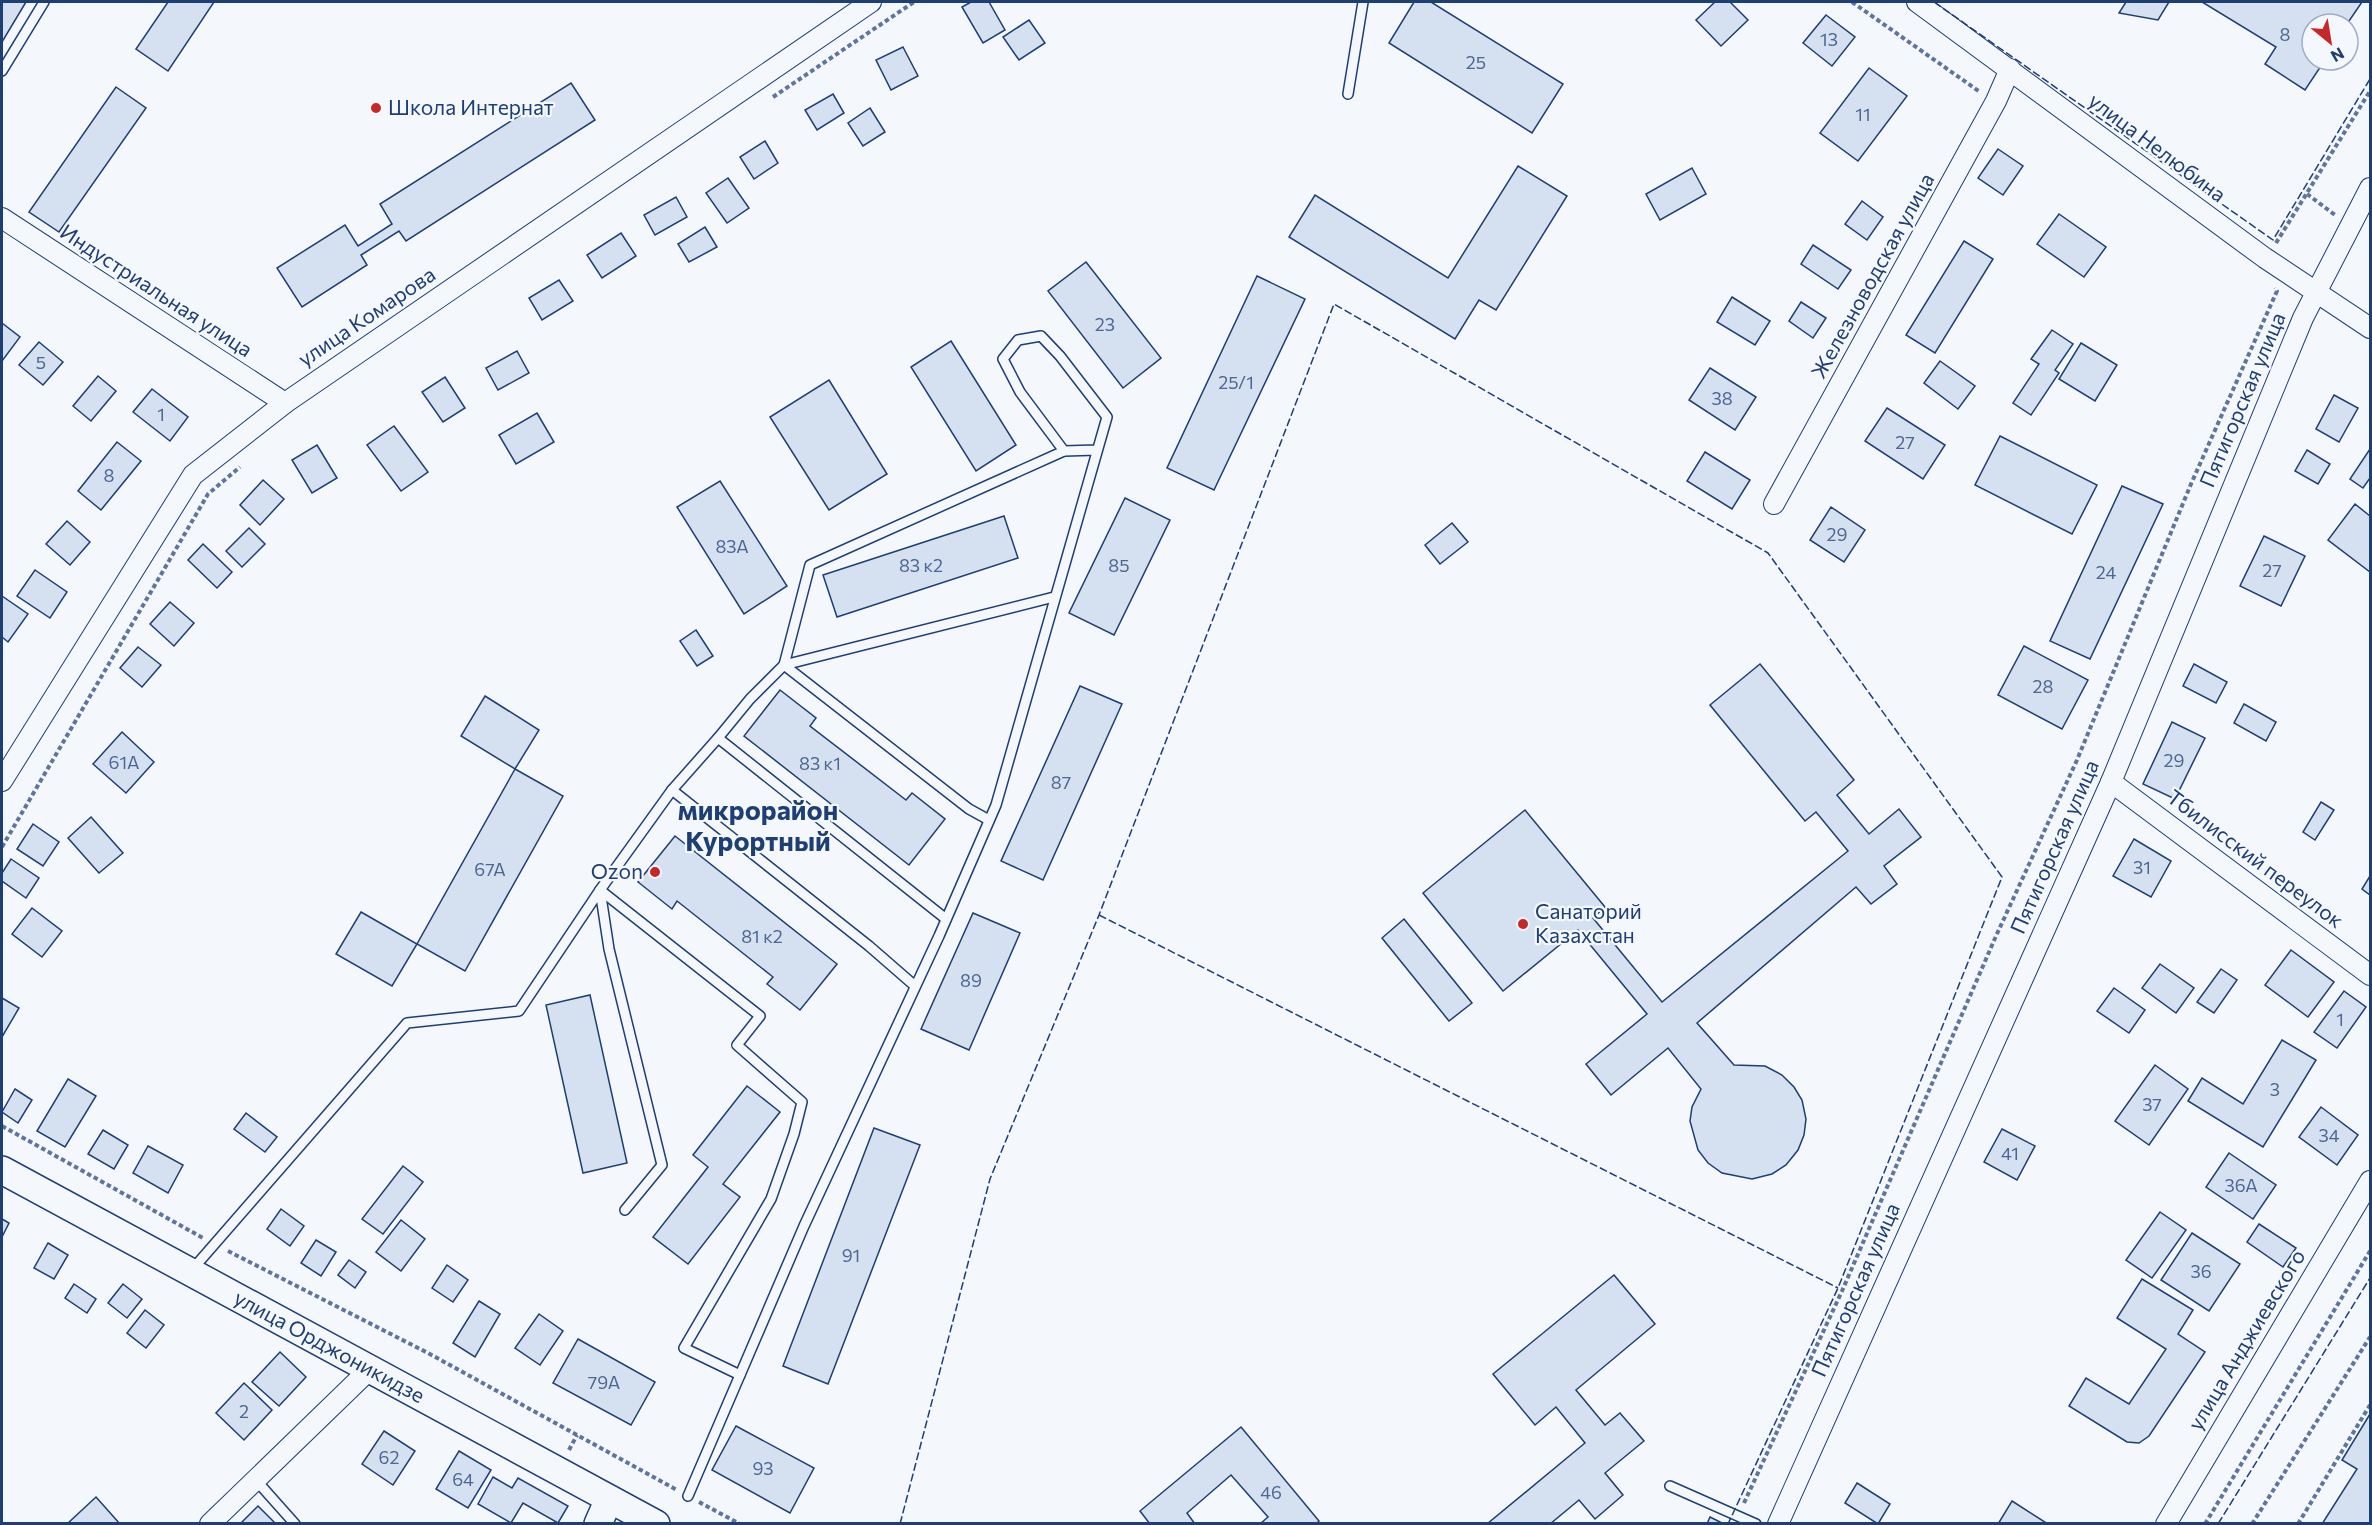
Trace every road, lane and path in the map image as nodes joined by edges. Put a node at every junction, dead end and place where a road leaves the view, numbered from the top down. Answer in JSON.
{"nodes":[{"id":1,"x":44,"y":2,"type":"edge"},
{"id":2,"x":871,"y":2,"type":"edge"},
{"id":3,"x":914,"y":2,"type":"edge"},
{"id":4,"x":1363,"y":2,"type":"edge"},
{"id":5,"x":1852,"y":2,"type":"edge"},
{"id":6,"x":1917,"y":2,"type":"edge"},
{"id":7,"x":2010,"y":69,"type":"junction"},
{"id":8,"x":2,"y":71,"type":"edge"},
{"id":9,"x":2370,"y":91,"type":"edge"},
{"id":10,"x":1348,"y":94,"type":"dead end"},
{"id":11,"x":769,"y":99,"type":"dead end"},
{"id":12,"x":1996,"y":102,"type":"junction"},
{"id":13,"x":2370,"y":188,"type":"edge"},
{"id":14,"x":2307,"y":194,"type":"junction"},
{"id":15,"x":2,"y":218,"type":"edge"},
{"id":16,"x":2351,"y":226,"type":"junction"},
{"id":17,"x":2265,"y":258,"type":"junction"},
{"id":18,"x":2316,"y":294,"type":"junction"},
{"id":19,"x":2370,"y":328,"type":"edge"},
{"id":20,"x":285,"y":403,"type":"junction"},
{"id":21,"x":1097,"y":450,"type":"junction"},
{"id":22,"x":1064,"y":451,"type":"junction"},
{"id":23,"x":243,"y":465,"type":"dead end"},
{"id":24,"x":1774,"y":504,"type":"dead end"},
{"id":25,"x":1054,"y":597,"type":"junction"},
{"id":26,"x":784,"y":665,"type":"junction"},
{"id":27,"x":718,"y":738,"type":"junction"},
{"id":28,"x":2,"y":781,"type":"edge"},
{"id":29,"x":2110,"y":782,"type":"junction"},
{"id":30,"x":672,"y":790,"type":"junction"},
{"id":31,"x":989,"y":820,"type":"junction"},
{"id":32,"x":2,"y":846,"type":"edge"},
{"id":33,"x":600,"y":891,"type":"junction"},
{"id":34,"x":946,"y":919,"type":"junction"},
{"id":35,"x":2370,"y":975,"type":"edge"},
{"id":36,"x":915,"y":986,"type":"junction"},
{"id":37,"x":2,"y":1126,"type":"edge"},
{"id":38,"x":2,"y":1170,"type":"edge"},
{"id":39,"x":2370,"y":1181,"type":"edge"},
{"id":40,"x":625,"y":1210,"type":"dead end"},
{"id":41,"x":214,"y":1244,"type":"junction"},
{"id":42,"x":2370,"y":1251,"type":"edge"},
{"id":43,"x":190,"y":1272,"type":"junction"},
{"id":44,"x":2370,"y":1337,"type":"edge"},
{"id":45,"x":369,"y":1370,"type":"junction"},
{"id":46,"x":740,"y":1375,"type":"junction"},
{"id":47,"x":2370,"y":1405,"type":"edge"},
{"id":48,"x":255,"y":1479,"type":"junction"},
{"id":49,"x":1670,"y":1486,"type":"dead end"},
{"id":50,"x":688,"y":1496,"type":"junction"},
{"id":51,"x":609,"y":1498,"type":"junction"},
{"id":52,"x":1737,"y":1517,"type":"junction"},
{"id":53,"x":644,"y":1521,"type":"edge"},
{"id":54,"x":210,"y":1524,"type":"edge"},
{"id":55,"x":296,"y":1524,"type":"edge"},
{"id":56,"x":598,"y":1524,"type":"edge"},
{"id":57,"x":740,"y":1524,"type":"edge"},
{"id":58,"x":1755,"y":1524,"type":"edge"},
{"id":59,"x":1778,"y":1524,"type":"edge"},
{"id":60,"x":2166,"y":1524,"type":"edge"},
{"id":61,"x":2205,"y":1524,"type":"edge"},
{"id":62,"x":2252,"y":1524,"type":"edge"},
{"id":63,"x":2298,"y":1524,"type":"edge"}],
"edges":[{"from":1,"to":8,"type":"lane"},
{"from":2,"to":20,"type":"street","name":"улица Комарова"},
{"from":3,"to":11,"type":"path"},
{"from":4,"to":10,"type":"lane"},
{"from":5,"to":12,"type":"path"},
{"from":6,"to":7,"type":"street","name":"улица Нелюбина"},
{"from":7,"to":12,"type":"street","name":"Железноводская улица"},
{"from":7,"to":17,"type":"street","name":"улица Нелюбина"},
{"from":9,"to":14,"type":"path"},
{"from":12,"to":24,"type":"street","name":"Железноводская улица"},
{"from":13,"to":16,"type":"street","name":"Пятигорская улица"},
{"from":14,"to":16,"type":"path"},
{"from":14,"to":17,"type":"path"},
{"from":15,"to":20,"type":"street","name":"Индустриальная улица"},
{"from":16,"to":18,"type":"street","name":"Пятигорская улица"},
{"from":17,"to":18,"type":"street","name":"улица Нелюбина"},
{"from":17,"to":52,"type":"path"},
{"from":18,"to":19,"type":"street","name":"улица Нелюбина"},
{"from":18,"to":29,"type":"street","name":"Пятигорская улица"},
{"from":20,"to":28,"type":"street","name":"улица Комарова"},
{"from":21,"to":22,"type":"lane"},
{"from":21,"to":22,"type":"lane"},
{"from":21,"to":25,"type":"lane"},
{"from":22,"to":26,"type":"lane"},
{"from":23,"to":32,"type":"path"},
{"from":25,"to":26,"type":"lane"},
{"from":25,"to":31,"type":"lane"},
{"from":26,"to":27,"type":"lane"},
{"from":26,"to":31,"type":"lane"},
{"from":27,"to":30,"type":"lane"},
{"from":27,"to":34,"type":"lane"},
{"from":29,"to":35,"type":"street","name":"Тбилисский переулок"},
{"from":29,"to":59,"type":"street","name":"Пятигорская улица"},
{"from":30,"to":33,"type":"lane"},
{"from":30,"to":36,"type":"lane"},
{"from":31,"to":34,"type":"lane"},
{"from":33,"to":40,"type":"lane"},
{"from":33,"to":41,"type":"lane"},
{"from":33,"to":46,"type":"lane"},
{"from":34,"to":36,"type":"lane"},
{"from":36,"to":46,"type":"lane"},
{"from":37,"to":41,"type":"path"},
{"from":38,"to":43,"type":"main road","name":"улица Орджоникидзе"},
{"from":39,"to":60,"type":"street","name":"улица Анджиевского"},
{"from":41,"to":43,"type":"lane"},
{"from":41,"to":50,"type":"path"},
{"from":42,"to":61,"type":"path"},
{"from":43,"to":45,"type":"main road","name":"улица Орджоникидзе"},
{"from":44,"to":62,"type":"path"},
{"from":45,"to":48,"type":"street"},
{"from":45,"to":51,"type":"main road","name":"улица Орджоникидзе"},
{"from":46,"to":50,"type":"lane"},
{"from":47,"to":63,"type":"path"},
{"from":48,"to":54,"type":"street"},
{"from":48,"to":55,"type":"lane"},
{"from":49,"to":52,"type":"lane"},
{"from":50,"to":57,"type":"path"},
{"from":51,"to":53,"type":"main road","name":"улица Орджоникидзе"},
{"from":51,"to":56,"type":"main road"},
{"from":52,"to":58,"type":"lane"}]}
